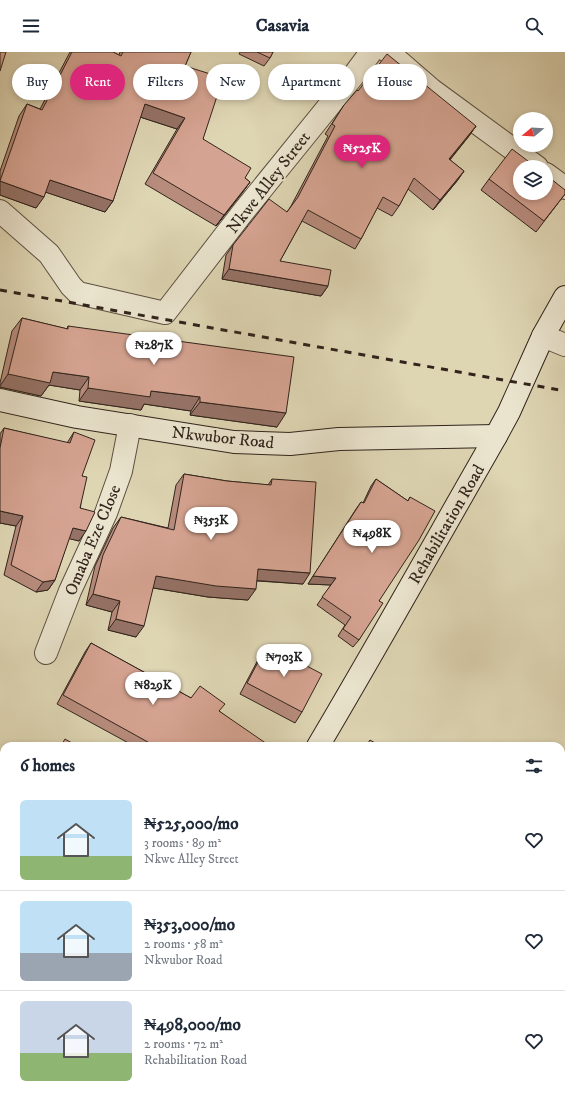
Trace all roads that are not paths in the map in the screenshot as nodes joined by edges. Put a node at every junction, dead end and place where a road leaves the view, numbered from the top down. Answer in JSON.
{"nodes":[{"id":1,"x":370,"y":52,"type":"edge"},
{"id":2,"x":388,"y":52,"type":"edge"},
{"id":3,"x":527,"y":160,"type":"edge"},
{"id":4,"x":553,"y":179,"type":"edge"},
{"id":5,"x":565,"y":188,"type":"edge"},
{"id":6,"x":0,"y":210,"type":"edge"},
{"id":7,"x":565,"y":297,"type":"edge"},
{"id":8,"x":543,"y":336,"type":"junction"},
{"id":9,"x":565,"y":345,"type":"edge"},
{"id":10,"x":0,"y":400,"type":"edge"},
{"id":11,"x":130,"y":426,"type":"junction"},
{"id":12,"x":496,"y":436,"type":"junction"},
{"id":13,"x":46,"y":653,"type":"dead end"},
{"id":14,"x":320,"y":742,"type":"edge"}],
"edges":[{"from":1,"to":6,"type":"street","name":"Nkwe Alley Street"},
{"from":2,"to":3,"type":"street"},
{"from":4,"to":5,"type":"street"},
{"from":7,"to":8,"type":"street","name":"Rehabilitation Road"},
{"from":8,"to":9,"type":"street"},
{"from":8,"to":12,"type":"street","name":"Rehabilitation Road"},
{"from":10,"to":11,"type":"street","name":"Nkwubor Road"},
{"from":11,"to":12,"type":"street","name":"Nkwubor Road"},
{"from":11,"to":13,"type":"street","name":"Omaba Eze Close"},
{"from":12,"to":14,"type":"street","name":"Rehabilitation Road"}]}
